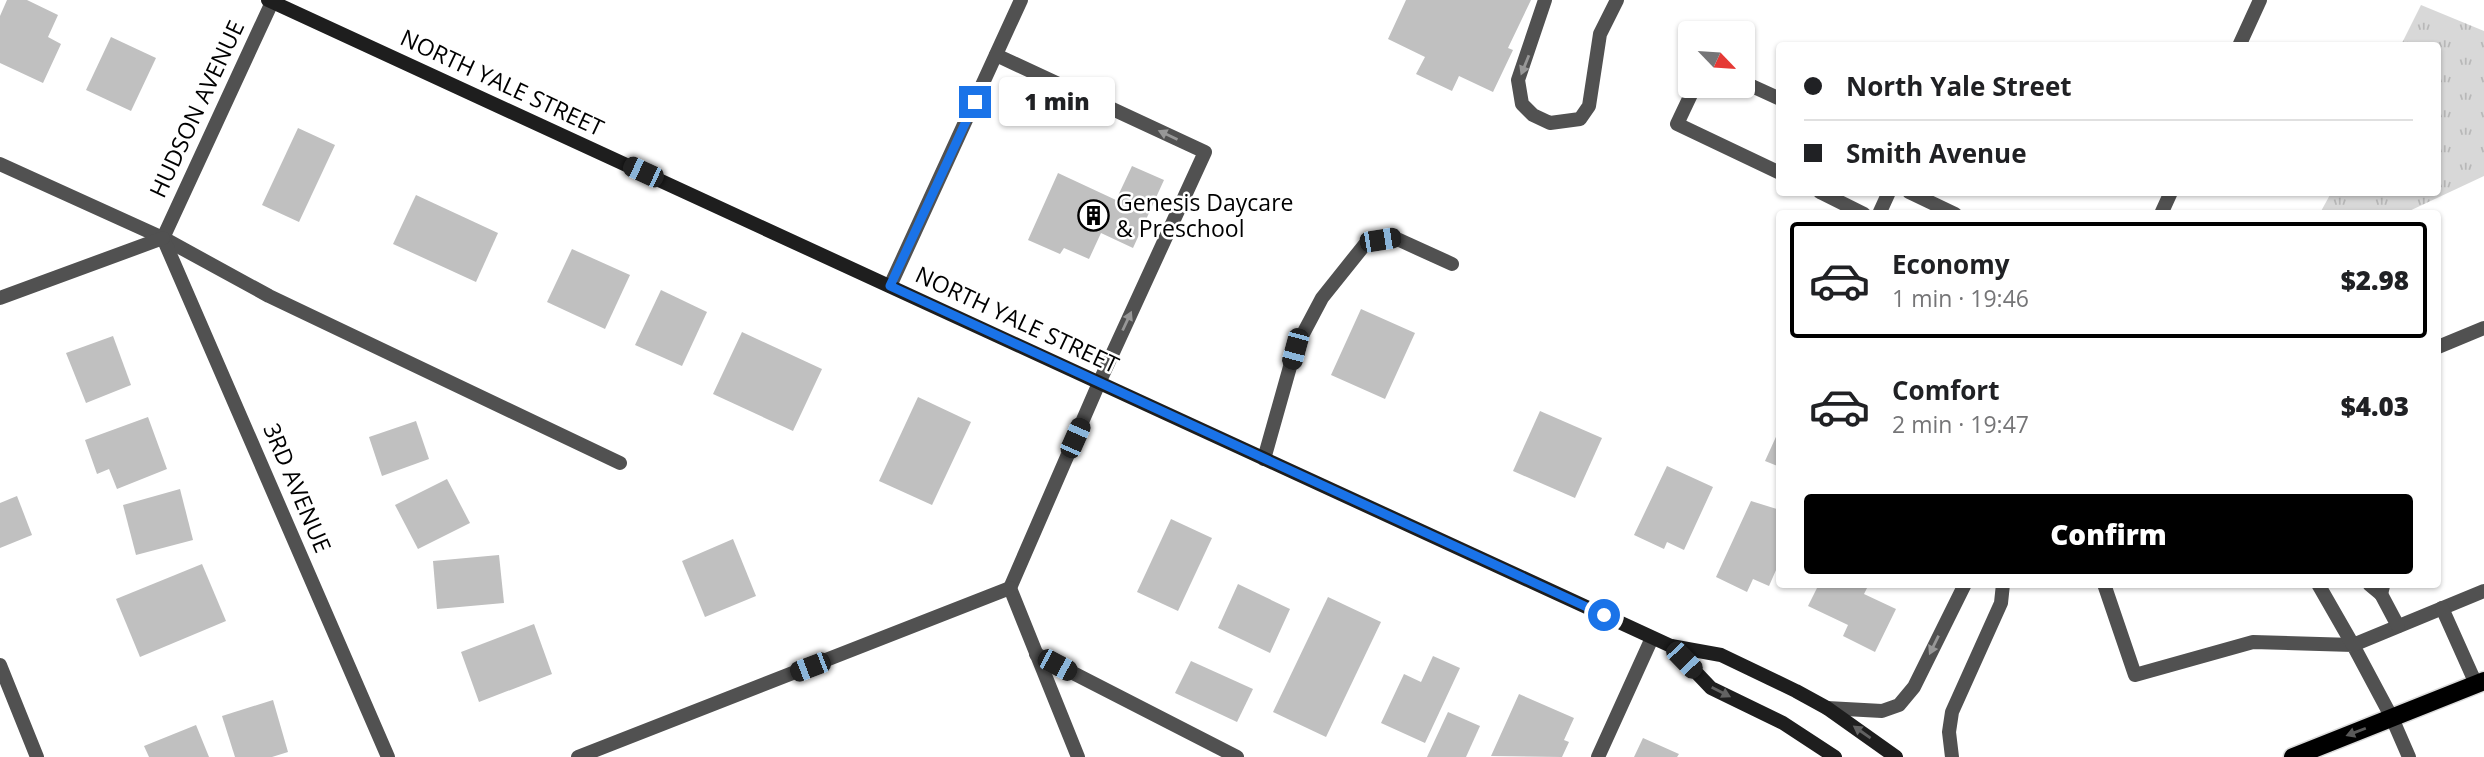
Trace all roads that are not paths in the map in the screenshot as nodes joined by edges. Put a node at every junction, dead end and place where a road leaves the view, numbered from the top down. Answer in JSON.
{"nodes":[{"id":1,"x":1021,"y":0,"type":"edge"},
{"id":2,"x":1545,"y":0,"type":"edge"},
{"id":3,"x":1616,"y":0,"type":"edge"},
{"id":4,"x":2260,"y":0,"type":"edge"},
{"id":5,"x":271,"y":1,"type":"edge"},
{"id":6,"x":2241,"y":42,"type":"edge"},
{"id":7,"x":996,"y":55,"type":"junction"},
{"id":8,"x":1755,"y":88,"type":"edge"},
{"id":9,"x":1776,"y":97,"type":"edge"},
{"id":10,"x":1689,"y":98,"type":"edge"},
{"id":11,"x":0,"y":164,"type":"edge"},
{"id":12,"x":1776,"y":171,"type":"edge"},
{"id":13,"x":1828,"y":196,"type":"edge"},
{"id":14,"x":1917,"y":196,"type":"edge"},
{"id":15,"x":1856,"y":210,"type":"edge"},
{"id":16,"x":1947,"y":210,"type":"edge"},
{"id":17,"x":163,"y":238,"type":"junction"},
{"id":18,"x":1452,"y":264,"type":"dead end"},
{"id":19,"x":890,"y":286,"type":"junction"},
{"id":20,"x":0,"y":298,"type":"edge"},
{"id":21,"x":2484,"y":328,"type":"edge"},
{"id":22,"x":2441,"y":346,"type":"edge"},
{"id":23,"x":1099,"y":383,"type":"junction"},
{"id":24,"x":1264,"y":459,"type":"junction"},
{"id":25,"x":620,"y":463,"type":"dead end"},
{"id":26,"x":1010,"y":588,"type":"junction"},
{"id":27,"x":1963,"y":588,"type":"edge"},
{"id":28,"x":2002,"y":588,"type":"edge"},
{"id":29,"x":2105,"y":588,"type":"edge"},
{"id":30,"x":2320,"y":588,"type":"edge"},
{"id":31,"x":2382,"y":589,"type":"edge"},
{"id":32,"x":2484,"y":591,"type":"edge"},
{"id":33,"x":2442,"y":608,"type":"junction"},
{"id":34,"x":2398,"y":626,"type":"junction"},
{"id":35,"x":1652,"y":638,"type":"junction"},
{"id":36,"x":2353,"y":645,"type":"junction"},
{"id":37,"x":1671,"y":646,"type":"junction"},
{"id":38,"x":1036,"y":654,"type":"junction"},
{"id":39,"x":0,"y":665,"type":"edge"},
{"id":40,"x":2480,"y":682,"type":"edge"},
{"id":41,"x":1827,"y":708,"type":"junction"},
{"id":42,"x":2392,"y":718,"type":"junction"},
{"id":43,"x":613,"y":751,"type":"edge"},
{"id":44,"x":37,"y":757,"type":"edge"},
{"id":45,"x":388,"y":757,"type":"edge"},
{"id":46,"x":578,"y":757,"type":"edge"},
{"id":47,"x":1078,"y":757,"type":"edge"},
{"id":48,"x":1237,"y":757,"type":"edge"},
{"id":49,"x":1598,"y":757,"type":"edge"},
{"id":50,"x":1835,"y":757,"type":"edge"},
{"id":51,"x":1896,"y":757,"type":"edge"},
{"id":52,"x":1952,"y":757,"type":"edge"},
{"id":53,"x":2293,"y":757,"type":"edge"},
{"id":54,"x":2409,"y":757,"type":"edge"}],
"edges":[{"from":1,"to":7,"type":"street"},
{"from":2,"to":3,"type":"street","one_way":true},
{"from":4,"to":6,"type":"street"},
{"from":5,"to":17,"type":"street","name":"HUDSON AVENUE"},
{"from":5,"to":19,"type":"main road","name":"NORTH YALE STREET"},
{"from":7,"to":19,"type":"street"},
{"from":23,"to":7,"type":"street","one_way":true},
{"from":8,"to":9,"type":"street"},
{"from":10,"to":12,"type":"street"},
{"from":11,"to":17,"type":"street"},
{"from":13,"to":15,"type":"street"},
{"from":14,"to":16,"type":"street"},
{"from":17,"to":20,"type":"street"},
{"from":17,"to":25,"type":"street"},
{"from":17,"to":45,"type":"street","name":"3RD AVENUE"},
{"from":18,"to":24,"type":"street"},
{"from":19,"to":23,"type":"main road","name":"NORTH YALE STREET"},
{"from":21,"to":22,"type":"street"},
{"from":23,"to":24,"type":"main road","name":"NORTH YALE STREET"},
{"from":23,"to":26,"type":"street"},
{"from":24,"to":35,"type":"main road","name":"NORTH YALE STREET"},
{"from":26,"to":38,"type":"street"},
{"from":26,"to":43,"type":"street"},
{"from":27,"to":41,"type":"street","one_way":true},
{"from":28,"to":52,"type":"street"},
{"from":29,"to":36,"type":"street"},
{"from":30,"to":36,"type":"street"},
{"from":31,"to":34,"type":"street"},
{"from":32,"to":33,"type":"street"},
{"from":33,"to":34,"type":"street"},
{"from":33,"to":40,"type":"street"},
{"from":34,"to":36,"type":"street"},
{"from":35,"to":37,"type":"main road","name":"NORTH YALE STREET"},
{"from":35,"to":49,"type":"street"},
{"from":36,"to":42,"type":"street"},
{"from":37,"to":41,"type":"main road","name":"NORTH YALE STREET"},
{"from":37,"to":50,"type":"main road","name":"NORTH YALE STREET","one_way":true},
{"from":38,"to":47,"type":"street"},
{"from":38,"to":48,"type":"street"},
{"from":39,"to":44,"type":"street"},
{"from":40,"to":42,"type":"main road"},
{"from":51,"to":41,"type":"main road","name":"NORTH YALE STREET","one_way":true},
{"from":42,"to":53,"type":"main road","one_way":true},
{"from":42,"to":54,"type":"street"},
{"from":43,"to":46,"type":"street"}]}
